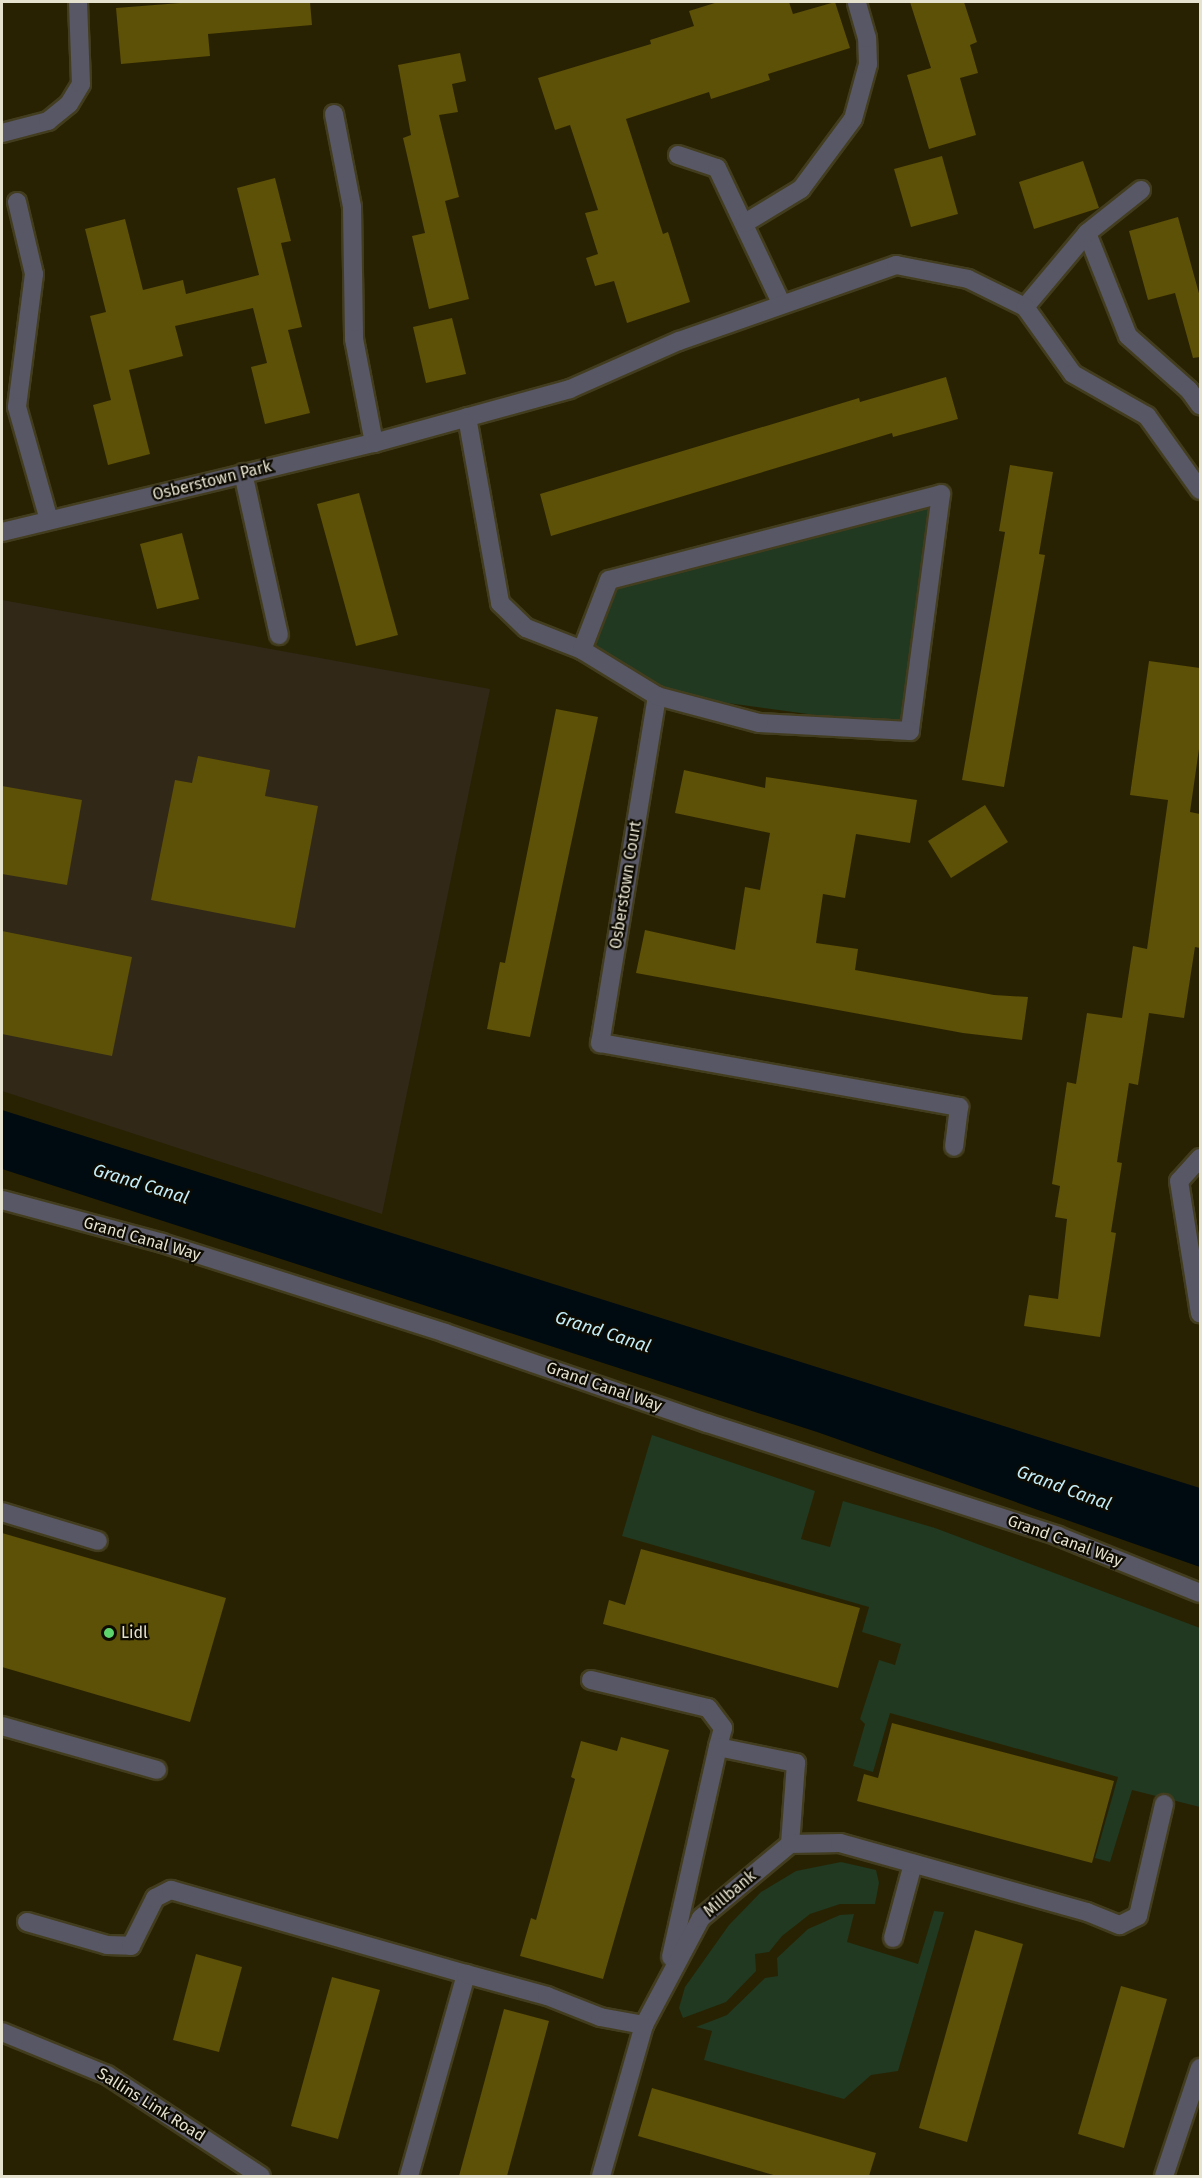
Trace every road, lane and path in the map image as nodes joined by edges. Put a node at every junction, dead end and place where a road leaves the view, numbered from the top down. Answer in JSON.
{"nodes":[{"id":1,"x":78,"y":2,"type":"edge"},
{"id":2,"x":857,"y":2,"type":"edge"},
{"id":3,"x":334,"y":114,"type":"dead end"},
{"id":4,"x":2,"y":132,"type":"edge"},
{"id":5,"x":678,"y":155,"type":"dead end"},
{"id":6,"x":1142,"y":190,"type":"dead end"},
{"id":7,"x":17,"y":202,"type":"dead end"},
{"id":8,"x":745,"y":223,"type":"junction"},
{"id":9,"x":1087,"y":233,"type":"junction"},
{"id":10,"x":782,"y":303,"type":"junction"},
{"id":11,"x":1025,"y":308,"type":"junction"},
{"id":12,"x":1200,"y":405,"type":"edge"},
{"id":13,"x":467,"y":417,"type":"junction"},
{"id":14,"x":374,"y":443,"type":"junction"},
{"id":15,"x":243,"y":473,"type":"junction"},
{"id":16,"x":1200,"y":490,"type":"edge"},
{"id":17,"x":49,"y":520,"type":"junction"},
{"id":18,"x":2,"y":532,"type":"edge"},
{"id":19,"x":279,"y":635,"type":"dead end"},
{"id":20,"x":582,"y":650,"type":"junction"},
{"id":21,"x":657,"y":696,"type":"junction"},
{"id":22,"x":954,"y":1147,"type":"dead end"},
{"id":23,"x":1200,"y":1158,"type":"edge"},
{"id":24,"x":2,"y":1200,"type":"edge"},
{"id":25,"x":1200,"y":1313,"type":"edge"},
{"id":26,"x":2,"y":1512,"type":"edge"},
{"id":27,"x":98,"y":1541,"type":"dead end"},
{"id":28,"x":1200,"y":1593,"type":"edge"},
{"id":29,"x":591,"y":1680,"type":"dead end"},
{"id":30,"x":2,"y":1726,"type":"edge"},
{"id":31,"x":718,"y":1747,"type":"junction"},
{"id":32,"x":157,"y":1770,"type":"dead end"},
{"id":33,"x":1164,"y":1804,"type":"dead end"},
{"id":34,"x":789,"y":1844,"type":"junction"},
{"id":35,"x":913,"y":1864,"type":"junction"},
{"id":36,"x":27,"y":1922,"type":"dead end"},
{"id":37,"x":893,"y":1938,"type":"dead end"},
{"id":38,"x":466,"y":1974,"type":"junction"},
{"id":39,"x":665,"y":1983,"type":"junction"},
{"id":40,"x":644,"y":2025,"type":"junction"},
{"id":41,"x":2,"y":2032,"type":"edge"},
{"id":42,"x":1200,"y":2068,"type":"edge"},
{"id":43,"x":261,"y":2176,"type":"edge"},
{"id":44,"x":409,"y":2176,"type":"edge"},
{"id":45,"x":601,"y":2176,"type":"edge"},
{"id":46,"x":1164,"y":2176,"type":"edge"}],
"edges":[{"from":1,"to":4,"type":"street"},
{"from":2,"to":8,"type":"street"},
{"from":3,"to":14,"type":"street"},
{"from":5,"to":8,"type":"street"},
{"from":6,"to":9,"type":"street"},
{"from":7,"to":17,"type":"street"},
{"from":8,"to":10,"type":"street"},
{"from":9,"to":11,"type":"street"},
{"from":9,"to":12,"type":"street"},
{"from":10,"to":11,"type":"street","name":"Osberstown Park"},
{"from":10,"to":13,"type":"street","name":"Osberstown Park"},
{"from":11,"to":16,"type":"street"},
{"from":13,"to":14,"type":"street","name":"Osberstown Park"},
{"from":13,"to":20,"type":"street"},
{"from":14,"to":15,"type":"street","name":"Osberstown Park"},
{"from":15,"to":17,"type":"street","name":"Osberstown Park"},
{"from":15,"to":19,"type":"street"},
{"from":17,"to":18,"type":"street","name":"Osberstown Park"},
{"from":20,"to":21,"type":"street"},
{"from":20,"to":21,"type":"street"},
{"from":21,"to":22,"type":"street","name":"Osberstown Court"},
{"from":23,"to":25,"type":"street"},
{"from":24,"to":28,"type":"street","name":"Grand Canal Way"},
{"from":26,"to":27,"type":"street"},
{"from":29,"to":31,"type":"street"},
{"from":30,"to":32,"type":"street"},
{"from":31,"to":34,"type":"street"},
{"from":31,"to":39,"type":"street"},
{"from":33,"to":35,"type":"street"},
{"from":34,"to":35,"type":"street"},
{"from":34,"to":39,"type":"street","name":"Millbank"},
{"from":35,"to":37,"type":"street"},
{"from":36,"to":38,"type":"street"},
{"from":38,"to":40,"type":"street"},
{"from":38,"to":44,"type":"street"},
{"from":39,"to":40,"type":"street","name":"Millbank"},
{"from":40,"to":45,"type":"street","name":"Millbank"},
{"from":41,"to":43,"type":"street","name":"Sallins Link Road"},
{"from":42,"to":46,"type":"street"}]}
